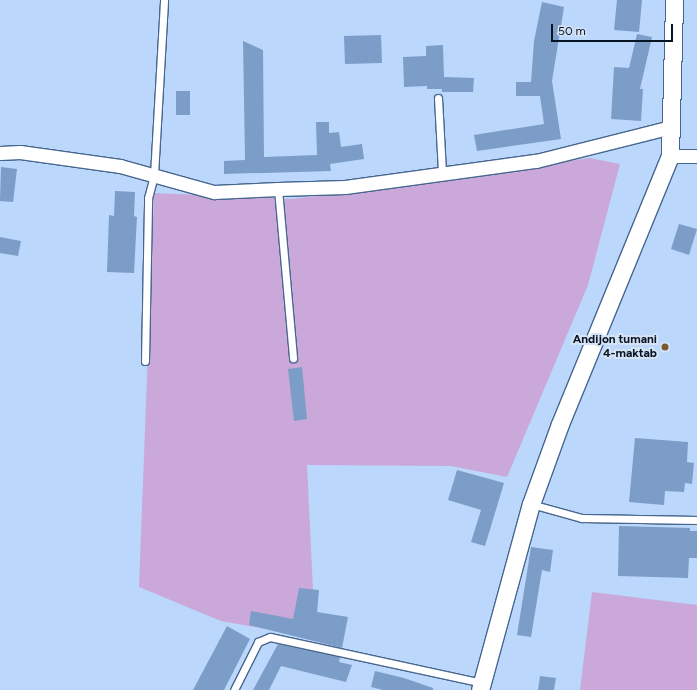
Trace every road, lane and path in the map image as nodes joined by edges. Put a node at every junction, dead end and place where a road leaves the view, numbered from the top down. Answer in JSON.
{"nodes":[{"id":1,"x":164,"y":0,"type":"edge"},
{"id":2,"x":674,"y":0,"type":"edge"},
{"id":3,"x":438,"y":98,"type":"dead end"},
{"id":4,"x":671,"y":127,"type":"junction"},
{"id":5,"x":0,"y":152,"type":"edge"},
{"id":6,"x":670,"y":156,"type":"junction"},
{"id":7,"x":697,"y":156,"type":"edge"},
{"id":8,"x":442,"y":174,"type":"junction"},
{"id":9,"x":154,"y":175,"type":"junction"},
{"id":10,"x":278,"y":189,"type":"junction"},
{"id":11,"x":293,"y":358,"type":"dead end"},
{"id":12,"x":145,"y":361,"type":"dead end"},
{"id":13,"x":531,"y":504,"type":"junction"},
{"id":14,"x":697,"y":520,"type":"edge"},
{"id":15,"x":481,"y":686,"type":"edge"},
{"id":16,"x":234,"y":690,"type":"edge"}],
"edges":[{"from":1,"to":9,"type":"lane"},
{"from":2,"to":4,"type":"street"},
{"from":3,"to":8,"type":"lane"},
{"from":4,"to":6,"type":"street"},
{"from":4,"to":8,"type":"street"},
{"from":5,"to":9,"type":"street"},
{"from":6,"to":7,"type":"street"},
{"from":6,"to":13,"type":"street"},
{"from":8,"to":10,"type":"street"},
{"from":9,"to":10,"type":"street"},
{"from":9,"to":12,"type":"lane"},
{"from":10,"to":11,"type":"lane"},
{"from":13,"to":14,"type":"lane"},
{"from":13,"to":15,"type":"street"},
{"from":15,"to":16,"type":"lane"}]}
